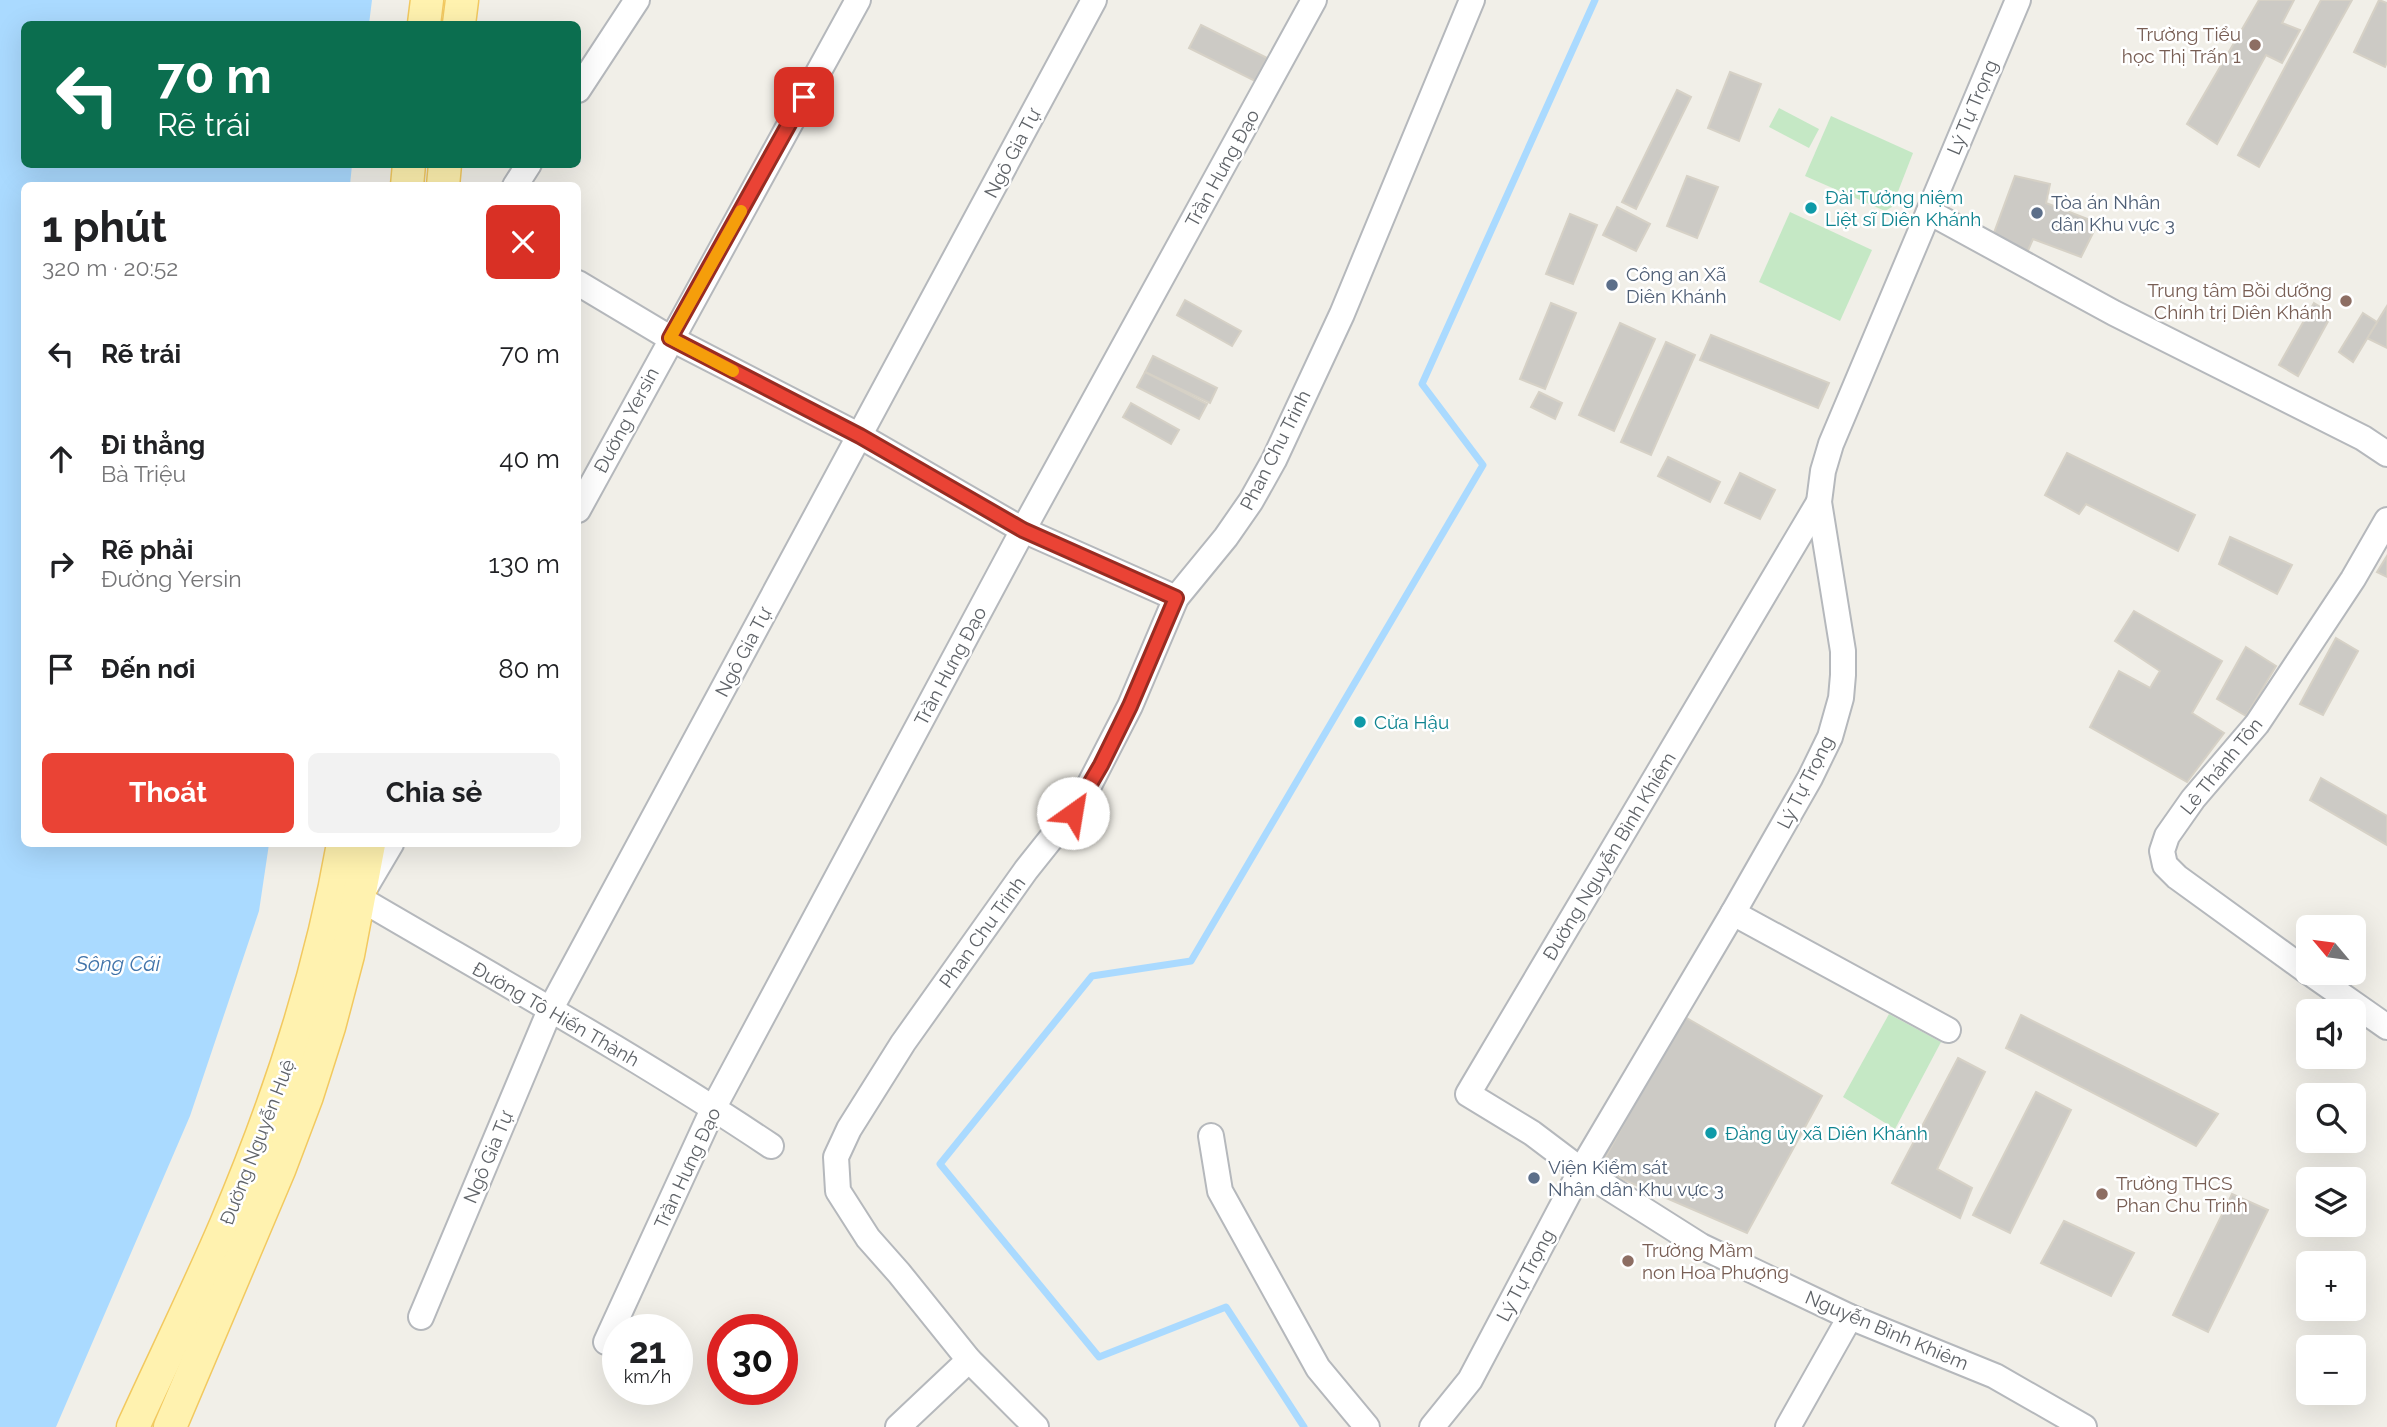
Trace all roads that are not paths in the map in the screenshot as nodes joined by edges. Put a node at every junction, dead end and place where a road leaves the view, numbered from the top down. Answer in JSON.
{"nodes":[{"id":1,"x":427,"y":0,"type":"edge"},
{"id":2,"x":462,"y":0,"type":"edge"},
{"id":3,"x":637,"y":0,"type":"edge"},
{"id":4,"x":858,"y":0,"type":"edge"},
{"id":5,"x":1094,"y":0,"type":"edge"},
{"id":6,"x":1314,"y":0,"type":"edge"},
{"id":7,"x":1472,"y":0,"type":"edge"},
{"id":8,"x":2018,"y":0,"type":"edge"},
{"id":9,"x":424,"y":21,"type":"edge"},
{"id":10,"x":459,"y":21,"type":"edge"},
{"id":11,"x":581,"y":85,"type":"edge"},
{"id":12,"x":1928,"y":212,"type":"junction"},
{"id":13,"x":581,"y":285,"type":"edge"},
{"id":14,"x":670,"y":338,"type":"junction"},
{"id":15,"x":860,"y":436,"type":"junction"},
{"id":16,"x":2387,"y":454,"type":"edge"},
{"id":17,"x":1819,"y":502,"type":"junction"},
{"id":18,"x":581,"y":504,"type":"edge"},
{"id":19,"x":2387,"y":520,"type":"edge"},
{"id":20,"x":1023,"y":530,"type":"junction"},
{"id":21,"x":1176,"y":598,"type":"junction"},
{"id":22,"x":343,"y":847,"type":"edge"},
{"id":23,"x":368,"y":847,"type":"edge"},
{"id":24,"x":388,"y":847,"type":"edge"},
{"id":25,"x":346,"y":896,"type":"junction"},
{"id":26,"x":1733,"y":913,"type":"junction"},
{"id":27,"x":2296,"y":963,"type":"edge"},
{"id":28,"x":2327,"y":985,"type":"edge"},
{"id":29,"x":550,"y":1010,"type":"junction"},
{"id":30,"x":2387,"y":1027,"type":"edge"},
{"id":31,"x":1948,"y":1030,"type":"dead end"},
{"id":32,"x":714,"y":1107,"type":"junction"},
{"id":33,"x":1211,"y":1136,"type":"dead end"},
{"id":34,"x":771,"y":1146,"type":"dead end"},
{"id":35,"x":1581,"y":1170,"type":"junction"},
{"id":36,"x":619,"y":1314,"type":"edge"},
{"id":37,"x":421,"y":1317,"type":"dead end"},
{"id":38,"x":1850,"y":1317,"type":"junction"},
{"id":39,"x":969,"y":1360,"type":"junction"},
{"id":40,"x":149,"y":1392,"type":"junction"},
{"id":41,"x":175,"y":1417,"type":"edge"},
{"id":42,"x":133,"y":1427,"type":"edge"},
{"id":43,"x":898,"y":1427,"type":"edge"},
{"id":44,"x":1036,"y":1427,"type":"edge"},
{"id":45,"x":1367,"y":1427,"type":"edge"},
{"id":46,"x":1432,"y":1427,"type":"edge"},
{"id":47,"x":1787,"y":1427,"type":"edge"},
{"id":48,"x":2084,"y":1427,"type":"edge"}],
"edges":[{"from":1,"to":9,"type":"main road"},
{"from":2,"to":10,"type":"main road"},
{"from":3,"to":11,"type":"street"},
{"from":4,"to":14,"type":"street","name":"Đường Yersin"},
{"from":5,"to":15,"type":"street","name":"Ngô Gia Tự"},
{"from":6,"to":20,"type":"street","name":"Trần Hưng Đạo"},
{"from":7,"to":21,"type":"street","name":"Phan Chu Trinh"},
{"from":8,"to":12,"type":"street","name":"Lý Tự Trọng"},
{"from":12,"to":16,"type":"street"},
{"from":12,"to":17,"type":"street","name":"Lý Tự Trọng"},
{"from":13,"to":14,"type":"street"},
{"from":14,"to":15,"type":"street"},
{"from":14,"to":18,"type":"street","name":"Đường Yersin"},
{"from":15,"to":20,"type":"street"},
{"from":15,"to":29,"type":"street","name":"Ngô Gia Tự"},
{"from":17,"to":26,"type":"street","name":"Lý Tự Trọng"},
{"from":17,"to":35,"type":"street","name":"Đường Nguyễn Bỉnh Khiêm"},
{"from":19,"to":27,"type":"street","name":"Lê Thánh Tôn"},
{"from":20,"to":21,"type":"street"},
{"from":20,"to":32,"type":"street","name":"Trần Hưng Đạo"},
{"from":21,"to":39,"type":"street","name":"Phan Chu Trinh"},
{"from":22,"to":25,"type":"main road","name":"Đường Nguyễn Huệ"},
{"from":23,"to":25,"type":"main road","name":"Đường Nguyễn Huệ"},
{"from":24,"to":25,"type":"street"},
{"from":25,"to":29,"type":"street","name":"Đường Tô Hiến Thành"},
{"from":25,"to":40,"type":"main road","name":"Đường Nguyễn Huệ"},
{"from":25,"to":41,"type":"main road","name":"Đường Nguyễn Huệ"},
{"from":26,"to":31,"type":"street"},
{"from":26,"to":35,"type":"street","name":"Lý Tự Trọng"},
{"from":28,"to":30,"type":"street","name":"Lê Thánh Tôn"},
{"from":29,"to":32,"type":"street","name":"Đường Tô Hiến Thành"},
{"from":29,"to":37,"type":"street","name":"Ngô Gia Tự"},
{"from":32,"to":34,"type":"street","name":"Đường Tô Hiến Thành"},
{"from":32,"to":36,"type":"street","name":"Trần Hưng Đạo"},
{"from":33,"to":45,"type":"street"},
{"from":35,"to":38,"type":"street","name":"Nguyễn Bỉnh Khiêm"},
{"from":35,"to":46,"type":"street","name":"Lý Tự Trọng"},
{"from":38,"to":47,"type":"street"},
{"from":38,"to":48,"type":"street","name":"Nguyễn Bỉnh Khiêm"},
{"from":39,"to":43,"type":"street"},
{"from":39,"to":44,"type":"street"},
{"from":40,"to":41,"type":"main road"},
{"from":40,"to":42,"type":"main road","name":"Đường Nguyễn Huệ"}]}
